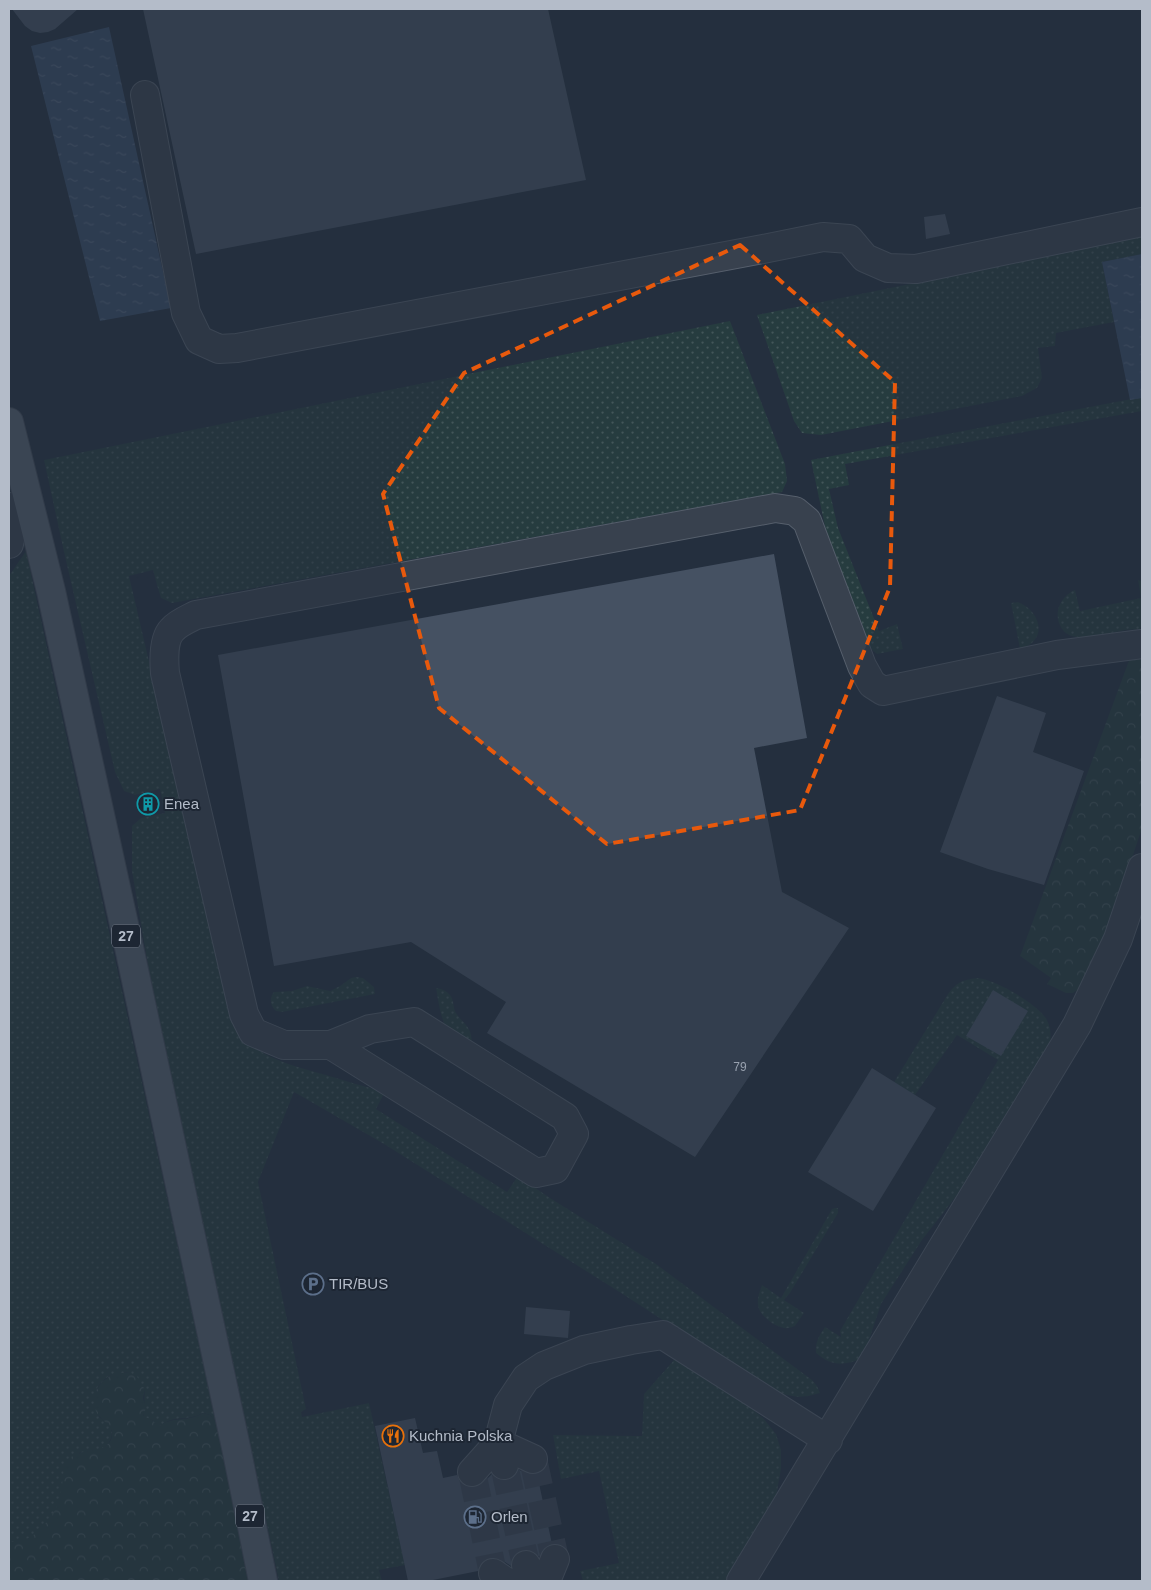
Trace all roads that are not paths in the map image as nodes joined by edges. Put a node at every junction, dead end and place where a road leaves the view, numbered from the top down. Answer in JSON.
{"nodes":[{"id":1,"x":145,"y":95,"type":"dead end"},
{"id":2,"x":1142,"y":222,"type":"edge"},
{"id":3,"x":9,"y":422,"type":"edge"},
{"id":4,"x":9,"y":507,"type":"edge"},
{"id":5,"x":9,"y":544,"type":"edge"},
{"id":6,"x":1142,"y":644,"type":"edge"},
{"id":7,"x":1142,"y":868,"type":"edge"},
{"id":8,"x":331,"y":1045,"type":"junction"},
{"id":9,"x":828,"y":1440,"type":"junction"},
{"id":10,"x":501,"y":1454,"type":"junction"},
{"id":11,"x":534,"y":1459,"type":"dead end"},
{"id":12,"x":472,"y":1472,"type":"dead end"},
{"id":13,"x":263,"y":1581,"type":"edge"},
{"id":14,"x":741,"y":1581,"type":"edge"}],
"edges":[{"from":1,"to":2,"type":"street"},
{"from":3,"to":13,"type":"main road","number":"27"},
{"from":4,"to":5,"type":"street"},
{"from":6,"to":8,"type":"street"},
{"from":7,"to":9,"type":"street"},
{"from":8,"to":8,"type":"street"},
{"from":9,"to":10,"type":"street"},
{"from":9,"to":14,"type":"street"},
{"from":10,"to":11,"type":"street"},
{"from":10,"to":12,"type":"street"}]}
